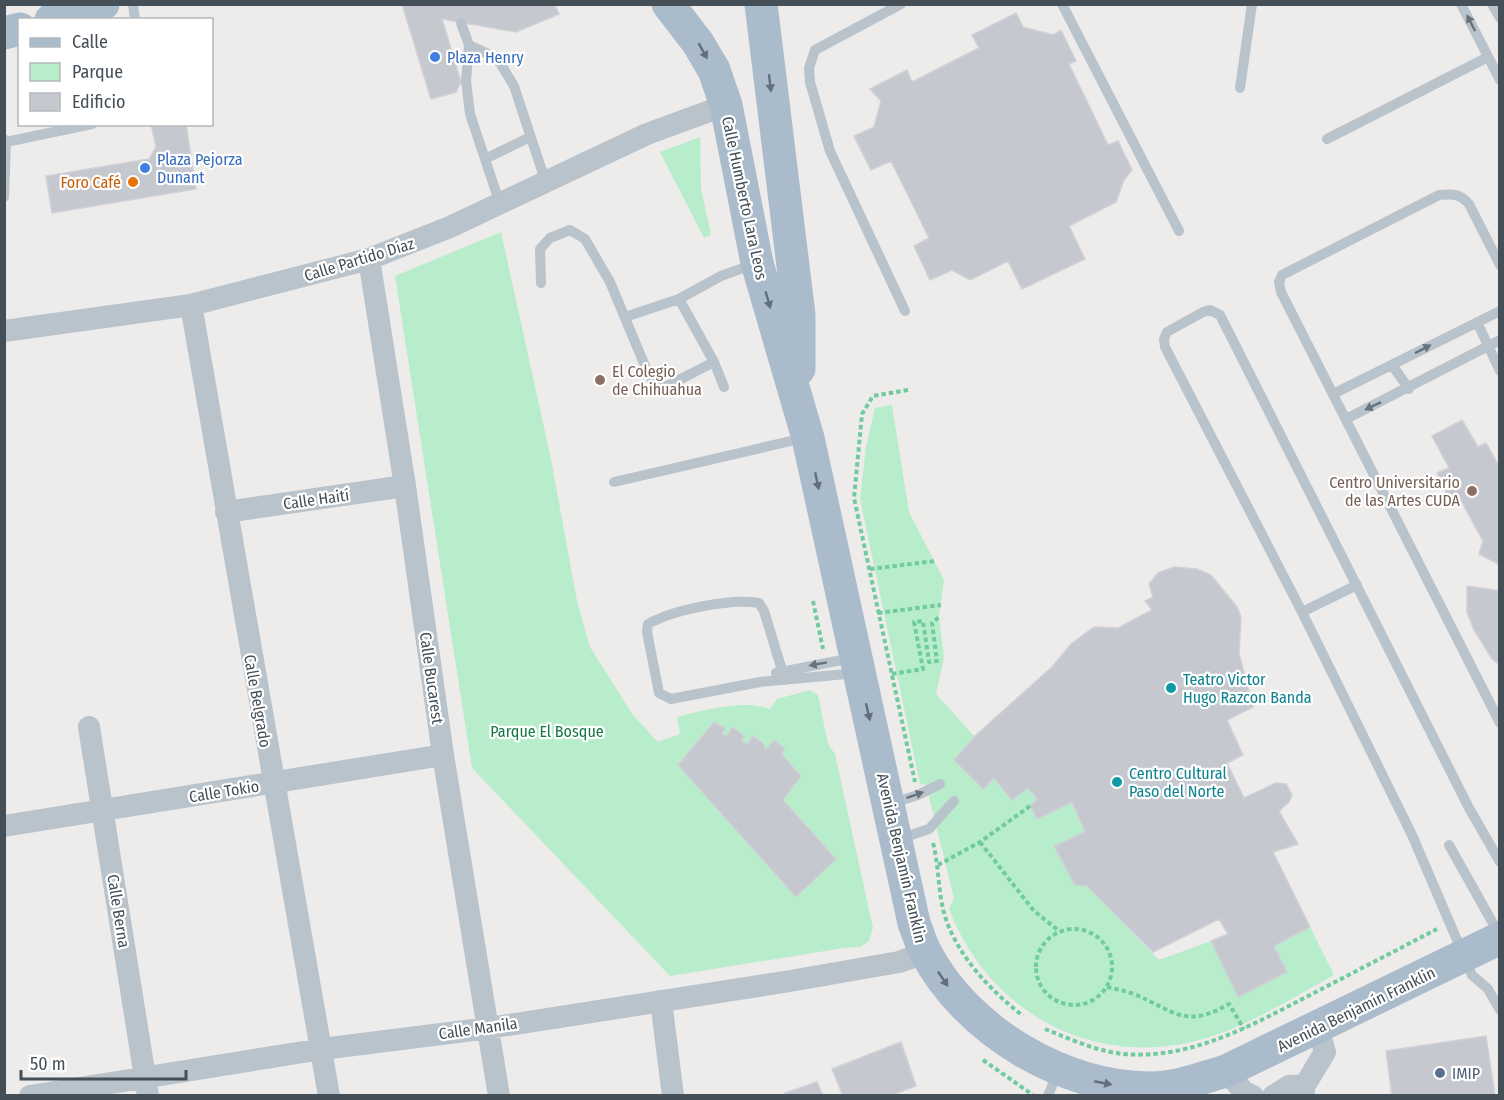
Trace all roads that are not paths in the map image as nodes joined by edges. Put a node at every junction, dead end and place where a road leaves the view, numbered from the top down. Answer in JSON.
{"nodes":[{"id":1,"x":103,"y":4,"type":"edge"},
{"id":2,"x":668,"y":4,"type":"edge"},
{"id":3,"x":761,"y":4,"type":"edge"},
{"id":4,"x":901,"y":4,"type":"edge"},
{"id":5,"x":1062,"y":4,"type":"edge"},
{"id":6,"x":1252,"y":4,"type":"edge"},
{"id":7,"x":1461,"y":4,"type":"edge"},
{"id":8,"x":1492,"y":4,"type":"edge"},
{"id":9,"x":58,"y":18,"type":"edge"},
{"id":10,"x":1500,"y":18,"type":"edge"},
{"id":11,"x":461,"y":23,"type":"dead end"},
{"id":12,"x":469,"y":45,"type":"junction"},
{"id":13,"x":1488,"y":57,"type":"junction"},
{"id":14,"x":1500,"y":80,"type":"edge"},
{"id":15,"x":1240,"y":88,"type":"dead end"},
{"id":16,"x":726,"y":105,"type":"junction"},
{"id":17,"x":81,"y":126,"type":"edge"},
{"id":18,"x":530,"y":137,"type":"junction"},
{"id":19,"x":1327,"y":139,"type":"dead end"},
{"id":20,"x":5,"y":140,"type":"edge"},
{"id":21,"x":485,"y":159,"type":"junction"},
{"id":22,"x":546,"y":183,"type":"junction"},
{"id":23,"x":4,"y":197,"type":"edge"},
{"id":24,"x":500,"y":204,"type":"junction"},
{"id":25,"x":1179,"y":231,"type":"dead end"},
{"id":26,"x":369,"y":259,"type":"junction"},
{"id":27,"x":757,"y":263,"type":"junction"},
{"id":28,"x":1500,"y":265,"type":"edge"},
{"id":29,"x":541,"y":284,"type":"dead end"},
{"id":30,"x":679,"y":299,"type":"junction"},
{"id":31,"x":191,"y":305,"type":"junction"},
{"id":32,"x":905,"y":311,"type":"dead end"},
{"id":33,"x":1500,"y":311,"type":"edge"},
{"id":34,"x":625,"y":317,"type":"junction"},
{"id":35,"x":1477,"y":322,"type":"junction"},
{"id":36,"x":4,"y":330,"type":"edge"},
{"id":37,"x":1500,"y":340,"type":"edge"},
{"id":38,"x":1488,"y":346,"type":"junction"},
{"id":39,"x":714,"y":362,"type":"junction"},
{"id":40,"x":1392,"y":365,"type":"junction"},
{"id":41,"x":1500,"y":371,"type":"edge"},
{"id":42,"x":724,"y":387,"type":"dead end"},
{"id":43,"x":1409,"y":389,"type":"junction"},
{"id":44,"x":1333,"y":394,"type":"junction"},
{"id":45,"x":799,"y":403,"type":"junction"},
{"id":46,"x":1346,"y":419,"type":"junction"},
{"id":47,"x":808,"y":438,"type":"junction"},
{"id":48,"x":614,"y":482,"type":"dead end"},
{"id":49,"x":405,"y":486,"type":"junction"},
{"id":50,"x":226,"y":512,"type":"junction"},
{"id":51,"x":1357,"y":585,"type":"junction"},
{"id":52,"x":1302,"y":612,"type":"junction"},
{"id":53,"x":857,"y":665,"type":"junction"},
{"id":54,"x":783,"y":675,"type":"junction"},
{"id":55,"x":1500,"y":723,"type":"edge"},
{"id":56,"x":89,"y":727,"type":"dead end"},
{"id":57,"x":443,"y":755,"type":"junction"},
{"id":58,"x":272,"y":784,"type":"junction"},
{"id":59,"x":939,"y":784,"type":"dead end"},
{"id":60,"x":903,"y":799,"type":"junction"},
{"id":61,"x":954,"y":801,"type":"dead end"},
{"id":62,"x":103,"y":811,"type":"junction"},
{"id":63,"x":4,"y":826,"type":"edge"},
{"id":64,"x":897,"y":839,"type":"junction"},
{"id":65,"x":1449,"y":845,"type":"dead end"},
{"id":66,"x":1500,"y":862,"type":"edge"},
{"id":67,"x":1500,"y":936,"type":"edge"},
{"id":68,"x":925,"y":953,"type":"junction"},
{"id":69,"x":1463,"y":957,"type":"junction"},
{"id":70,"x":661,"y":1001,"type":"junction"},
{"id":71,"x":1500,"y":1010,"type":"edge"},
{"id":72,"x":489,"y":1028,"type":"junction"},
{"id":73,"x":1318,"y":1028,"type":"junction"},
{"id":74,"x":322,"y":1049,"type":"junction"},
{"id":75,"x":1226,"y":1071,"type":"junction"},
{"id":76,"x":1053,"y":1083,"type":"edge"},
{"id":77,"x":146,"y":1087,"type":"edge"},
{"id":78,"x":1304,"y":1090,"type":"edge"},
{"id":79,"x":1152,"y":1092,"type":"edge"},
{"id":80,"x":30,"y":1095,"type":"edge"},
{"id":81,"x":329,"y":1095,"type":"edge"},
{"id":82,"x":499,"y":1095,"type":"edge"},
{"id":83,"x":673,"y":1095,"type":"edge"},
{"id":84,"x":1253,"y":1095,"type":"edge"},
{"id":85,"x":1273,"y":1095,"type":"edge"}],
"edges":[{"from":1,"to":9,"type":"main road"},
{"from":2,"to":16,"type":"main road","name":"Calle Humberto Lara Leos","one_way":true},
{"from":3,"to":45,"type":"main road","one_way":true},
{"from":4,"to":32,"type":"lane"},
{"from":5,"to":25,"type":"lane"},
{"from":6,"to":15,"type":"lane"},
{"from":13,"to":7,"type":"lane","one_way":true},
{"from":8,"to":10,"type":"lane"},
{"from":11,"to":12,"type":"lane"},
{"from":12,"to":18,"type":"lane"},
{"from":12,"to":21,"type":"lane"},
{"from":13,"to":14,"type":"lane"},
{"from":13,"to":19,"type":"lane"},
{"from":16,"to":22,"type":"street","name":"Calle Partido Díaz"},
{"from":16,"to":27,"type":"main road","name":"Calle Humberto Lara Leos"},
{"from":17,"to":20,"type":"lane"},
{"from":18,"to":21,"type":"lane"},
{"from":18,"to":22,"type":"lane"},
{"from":20,"to":23,"type":"lane"},
{"from":21,"to":24,"type":"lane"},
{"from":22,"to":24,"type":"street","name":"Calle Partido Díaz"},
{"from":24,"to":26,"type":"street","name":"Calle Partido Díaz"},
{"from":26,"to":31,"type":"street","name":"Calle Partido Díaz"},
{"from":26,"to":49,"type":"street","name":"Calle Bucarest"},
{"from":27,"to":30,"type":"lane"},
{"from":27,"to":45,"type":"main road","name":"Calle Humberto Lara Leos","one_way":true},
{"from":28,"to":44,"type":"lane"},
{"from":29,"to":34,"type":"lane"},
{"from":30,"to":34,"type":"lane"},
{"from":30,"to":39,"type":"lane"},
{"from":31,"to":36,"type":"street","name":"Calle Partido Díaz"},
{"from":31,"to":50,"type":"street","name":"Calle Belgrado"},
{"from":33,"to":35,"type":"lane"},
{"from":34,"to":39,"type":"lane"},
{"from":35,"to":38,"type":"lane"},
{"from":40,"to":35,"type":"lane","one_way":true},
{"from":37,"to":38,"type":"lane"},
{"from":38,"to":41,"type":"lane"},
{"from":38,"to":43,"type":"lane"},
{"from":39,"to":42,"type":"lane"},
{"from":40,"to":43,"type":"lane"},
{"from":40,"to":44,"type":"lane"},
{"from":43,"to":46,"type":"lane","one_way":true},
{"from":44,"to":46,"type":"lane"},
{"from":45,"to":47,"type":"main road","name":"Avenida Benjamín Franklin"},
{"from":46,"to":55,"type":"lane"},
{"from":47,"to":48,"type":"lane"},
{"from":47,"to":53,"type":"main road","name":"Avenida Benjamín Franklin","one_way":true},
{"from":49,"to":50,"type":"street","name":"Calle Haití"},
{"from":49,"to":57,"type":"street","name":"Calle Bucarest"},
{"from":50,"to":58,"type":"street","name":"Calle Belgrado"},
{"from":51,"to":52,"type":"lane"},
{"from":51,"to":52,"type":"lane"},
{"from":51,"to":66,"type":"lane"},
{"from":52,"to":69,"type":"lane"},
{"from":53,"to":54,"type":"lane","one_way":true},
{"from":53,"to":54,"type":"lane"},
{"from":53,"to":60,"type":"main road","name":"Avenida Benjamín Franklin","one_way":true},
{"from":54,"to":54,"type":"lane"},
{"from":56,"to":62,"type":"street","name":"Calle Berna"},
{"from":57,"to":58,"type":"street","name":"Calle Tokio"},
{"from":57,"to":72,"type":"street","name":"Calle Bucarest"},
{"from":58,"to":62,"type":"street","name":"Calle Tokio"},
{"from":58,"to":74,"type":"street","name":"Calle Belgrado"},
{"from":59,"to":60,"type":"lane"},
{"from":60,"to":64,"type":"main road","name":"Avenida Benjamín Franklin"},
{"from":61,"to":64,"type":"lane"},
{"from":62,"to":63,"type":"street","name":"Calle Tokio"},
{"from":62,"to":77,"type":"street","name":"Calle Berna"},
{"from":64,"to":68,"type":"main road","name":"Avenida Benjamín Franklin"},
{"from":65,"to":67,"type":"lane"},
{"from":67,"to":69,"type":"main road","name":"Avenida Benjamín Franklin"},
{"from":68,"to":70,"type":"street","name":"Calle Manila"},
{"from":68,"to":76,"type":"main road","name":"Avenida Benjamín Franklin","one_way":true},
{"from":69,"to":71,"type":"lane"},
{"from":69,"to":73,"type":"main road","name":"Avenida Benjamín Franklin"},
{"from":70,"to":72,"type":"street","name":"Calle Manila"},
{"from":70,"to":83,"type":"street"},
{"from":72,"to":74,"type":"street","name":"Calle Manila"},
{"from":72,"to":82,"type":"street","name":"Calle Bucarest"},
{"from":73,"to":75,"type":"main road","name":"Avenida Benjamín Franklin"},
{"from":73,"to":78,"type":"street"},
{"from":74,"to":77,"type":"street","name":"Calle Manila"},
{"from":74,"to":81,"type":"street","name":"Calle Belgrado"},
{"from":75,"to":79,"type":"main road","name":"Avenida Benjamín Franklin"},
{"from":75,"to":84,"type":"street"},
{"from":76,"to":79,"type":"main road","name":"Avenida Benjamín Franklin","one_way":true},
{"from":77,"to":80,"type":"street","name":"Calle Manila"},
{"from":78,"to":85,"type":"street"}]}
